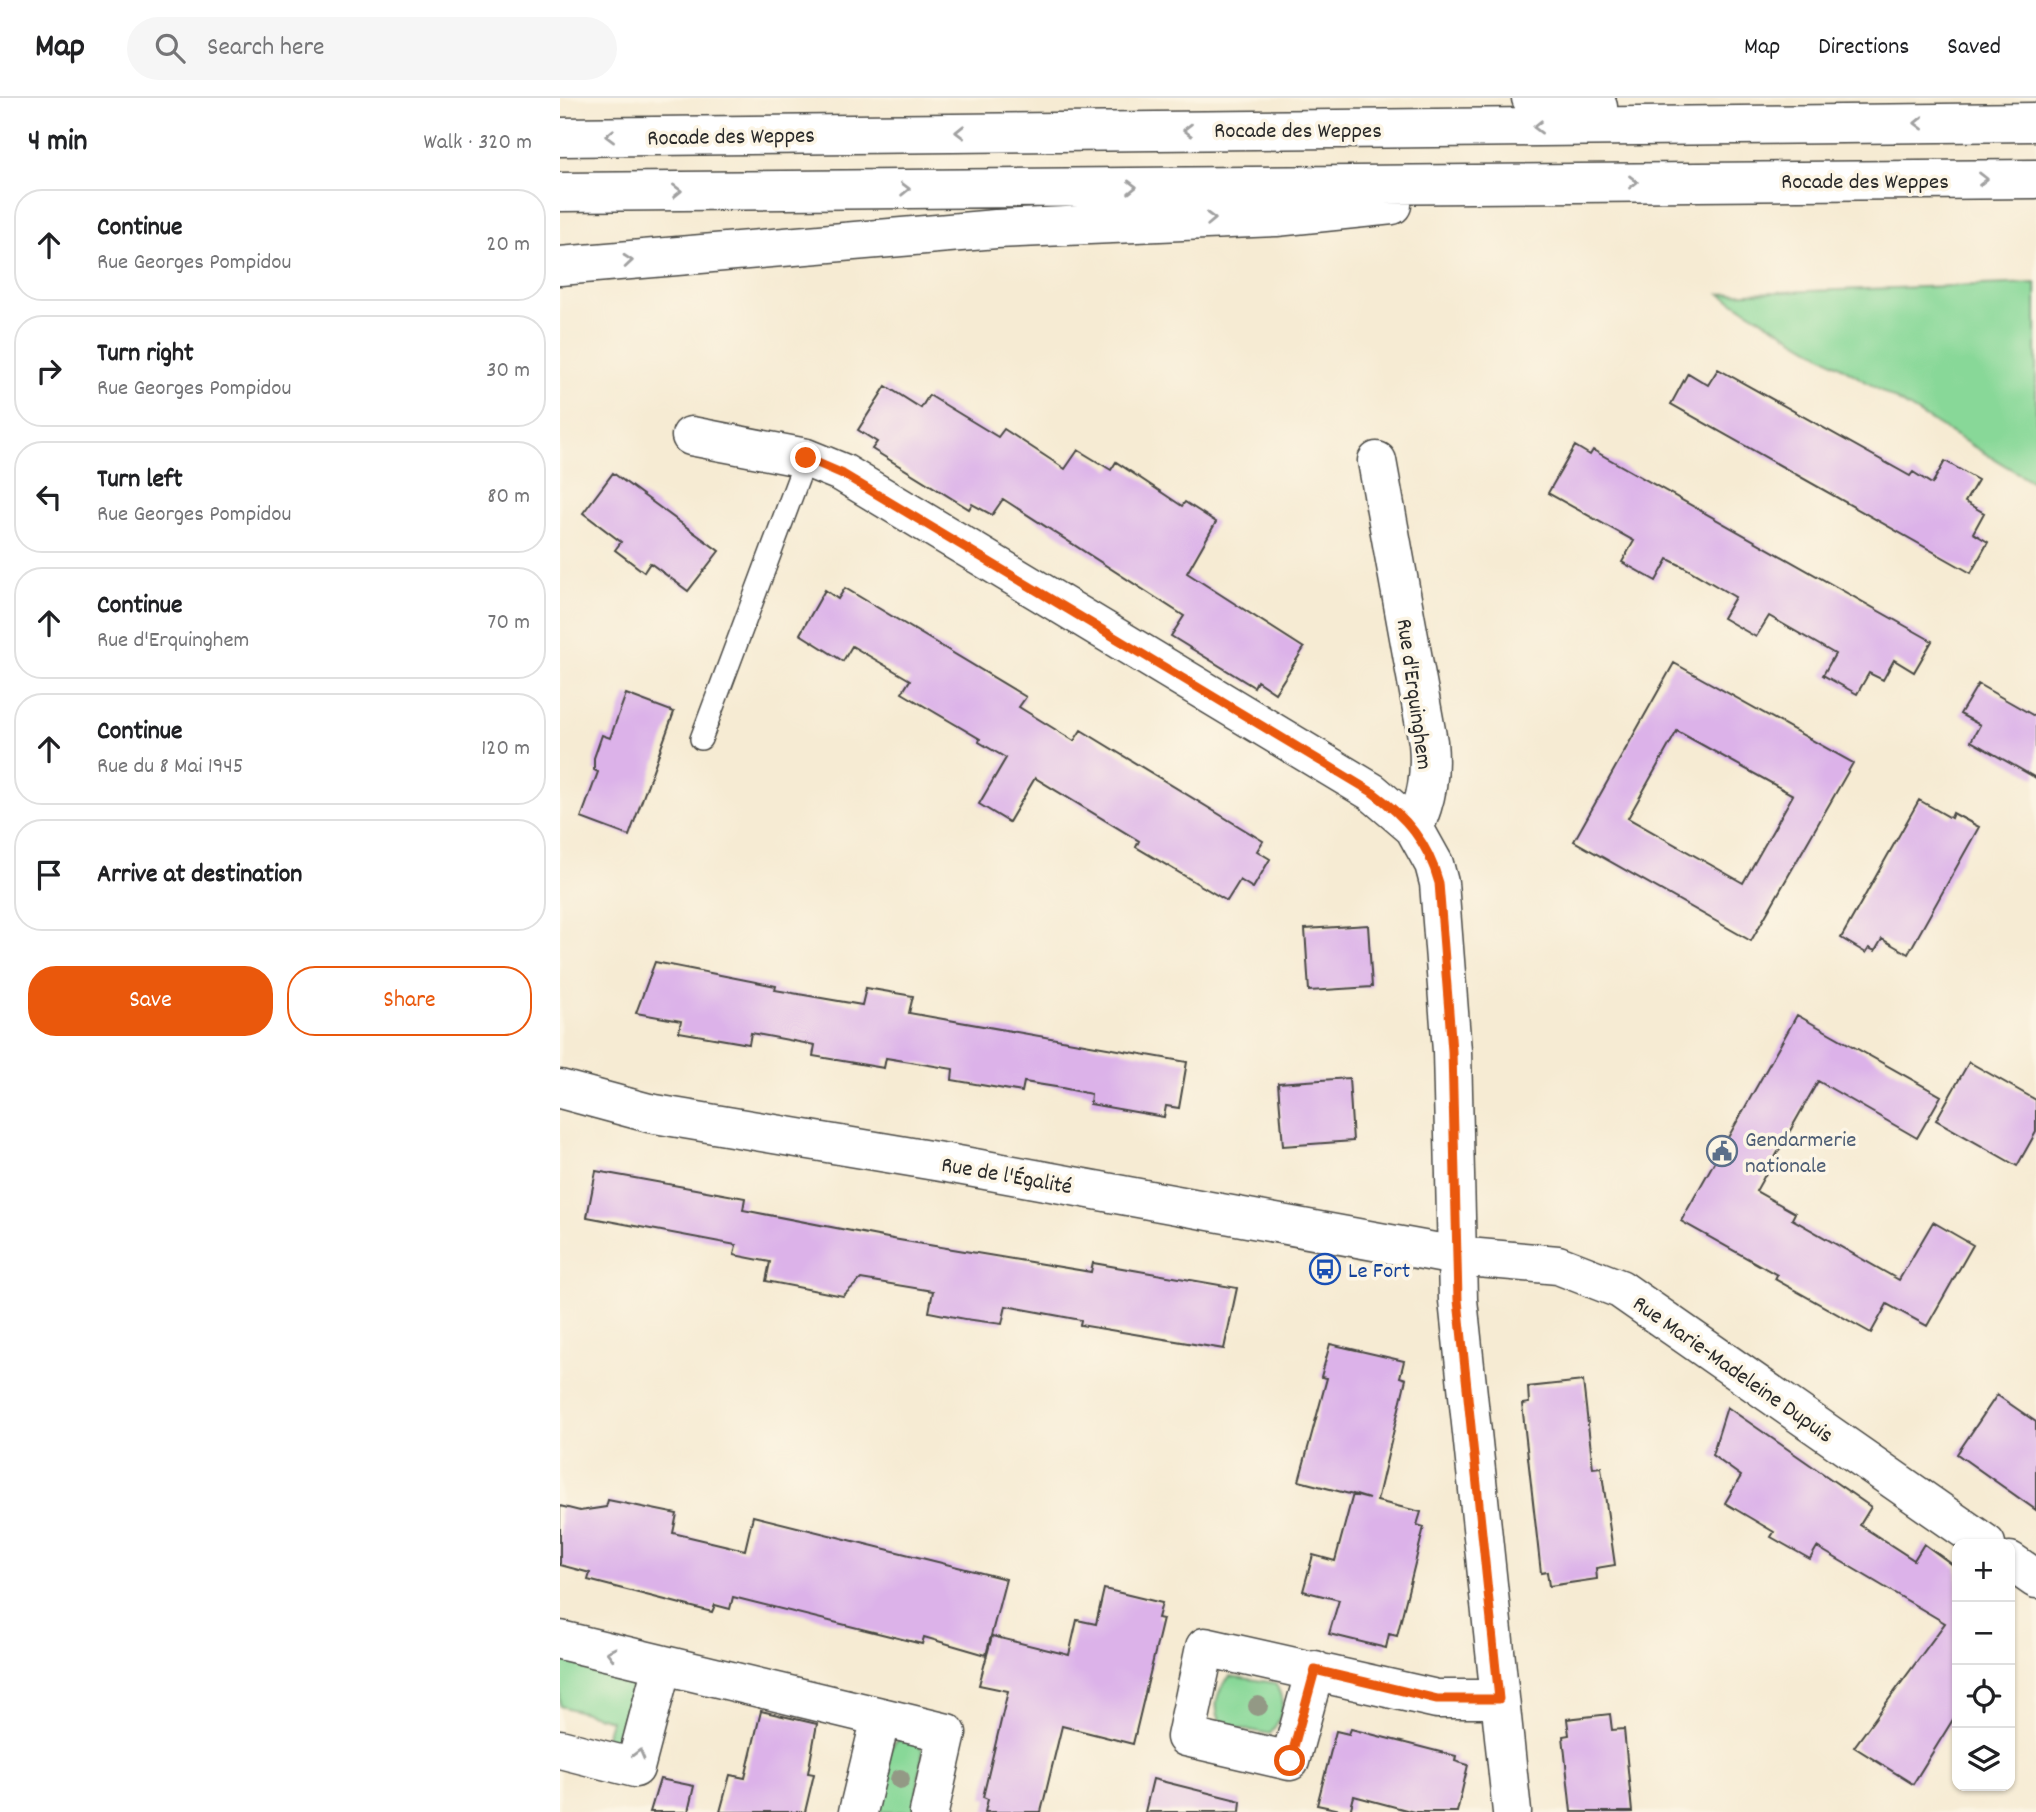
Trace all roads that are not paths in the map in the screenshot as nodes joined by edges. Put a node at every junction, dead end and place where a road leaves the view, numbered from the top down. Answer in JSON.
{"nodes":[{"id":1,"x":1531,"y":98,"type":"edge"},
{"id":2,"x":2036,"y":122,"type":"edge"},
{"id":3,"x":1728,"y":125,"type":"junction"},
{"id":4,"x":560,"y":137,"type":"edge"},
{"id":5,"x":2036,"y":179,"type":"edge"},
{"id":6,"x":1564,"y":182,"type":"junction"},
{"id":7,"x":560,"y":192,"type":"edge"},
{"id":8,"x":560,"y":266,"type":"edge"},
{"id":9,"x":691,"y":436,"type":"dead end"},
{"id":10,"x":806,"y":458,"type":"junction"},
{"id":11,"x":1377,"y":461,"type":"dead end"},
{"id":12,"x":701,"y":739,"type":"dead end"},
{"id":13,"x":1414,"y":828,"type":"junction"},
{"id":14,"x":560,"y":1090,"type":"edge"},
{"id":15,"x":1456,"y":1256,"type":"junction"},
{"id":16,"x":1979,"y":1539,"type":"edge"},
{"id":17,"x":2015,"y":1564,"type":"edge"},
{"id":18,"x":2036,"y":1579,"type":"edge"},
{"id":19,"x":560,"y":1640,"type":"edge"},
{"id":20,"x":662,"y":1666,"type":"junction"},
{"id":21,"x":1315,"y":1670,"type":"dead end"},
{"id":22,"x":1499,"y":1699,"type":"junction"},
{"id":23,"x":881,"y":1717,"type":"junction"},
{"id":24,"x":560,"y":1749,"type":"edge"},
{"id":25,"x":858,"y":1812,"type":"edge"},
{"id":26,"x":929,"y":1812,"type":"edge"},
{"id":27,"x":1512,"y":1812,"type":"edge"}],
"edges":[{"from":1,"to":3,"type":"main road"},
{"from":2,"to":3,"type":"main road","name":"Rocade des Weppes","one_way":true},
{"from":3,"to":4,"type":"main road","name":"Rocade des Weppes","one_way":true},
{"from":6,"to":5,"type":"main road","name":"Rocade des Weppes","one_way":true},
{"from":7,"to":6,"type":"main road","name":"Rocade des Weppes","one_way":true},
{"from":8,"to":6,"type":"main road","one_way":true},
{"from":9,"to":10,"type":"main road"},
{"from":10,"to":12,"type":"lane"},
{"from":10,"to":13,"type":"main road"},
{"from":11,"to":13,"type":"main road","name":"Rue d'Erquinghem"},
{"from":13,"to":15,"type":"main road"},
{"from":14,"to":15,"type":"main road","name":"Rue de l'Égalité"},
{"from":15,"to":16,"type":"main road","name":"Rue Marie-Madeleine Dupuis"},
{"from":15,"to":22,"type":"main road"},
{"from":17,"to":18,"type":"main road"},
{"from":20,"to":19,"type":"main road","one_way":true},
{"from":20,"to":23,"type":"main road"},
{"from":24,"to":20,"type":"main road","one_way":true},
{"from":21,"to":22,"type":"main road"},
{"from":22,"to":27,"type":"main road"},
{"from":23,"to":25,"type":"main road"},
{"from":23,"to":26,"type":"main road"}]}
